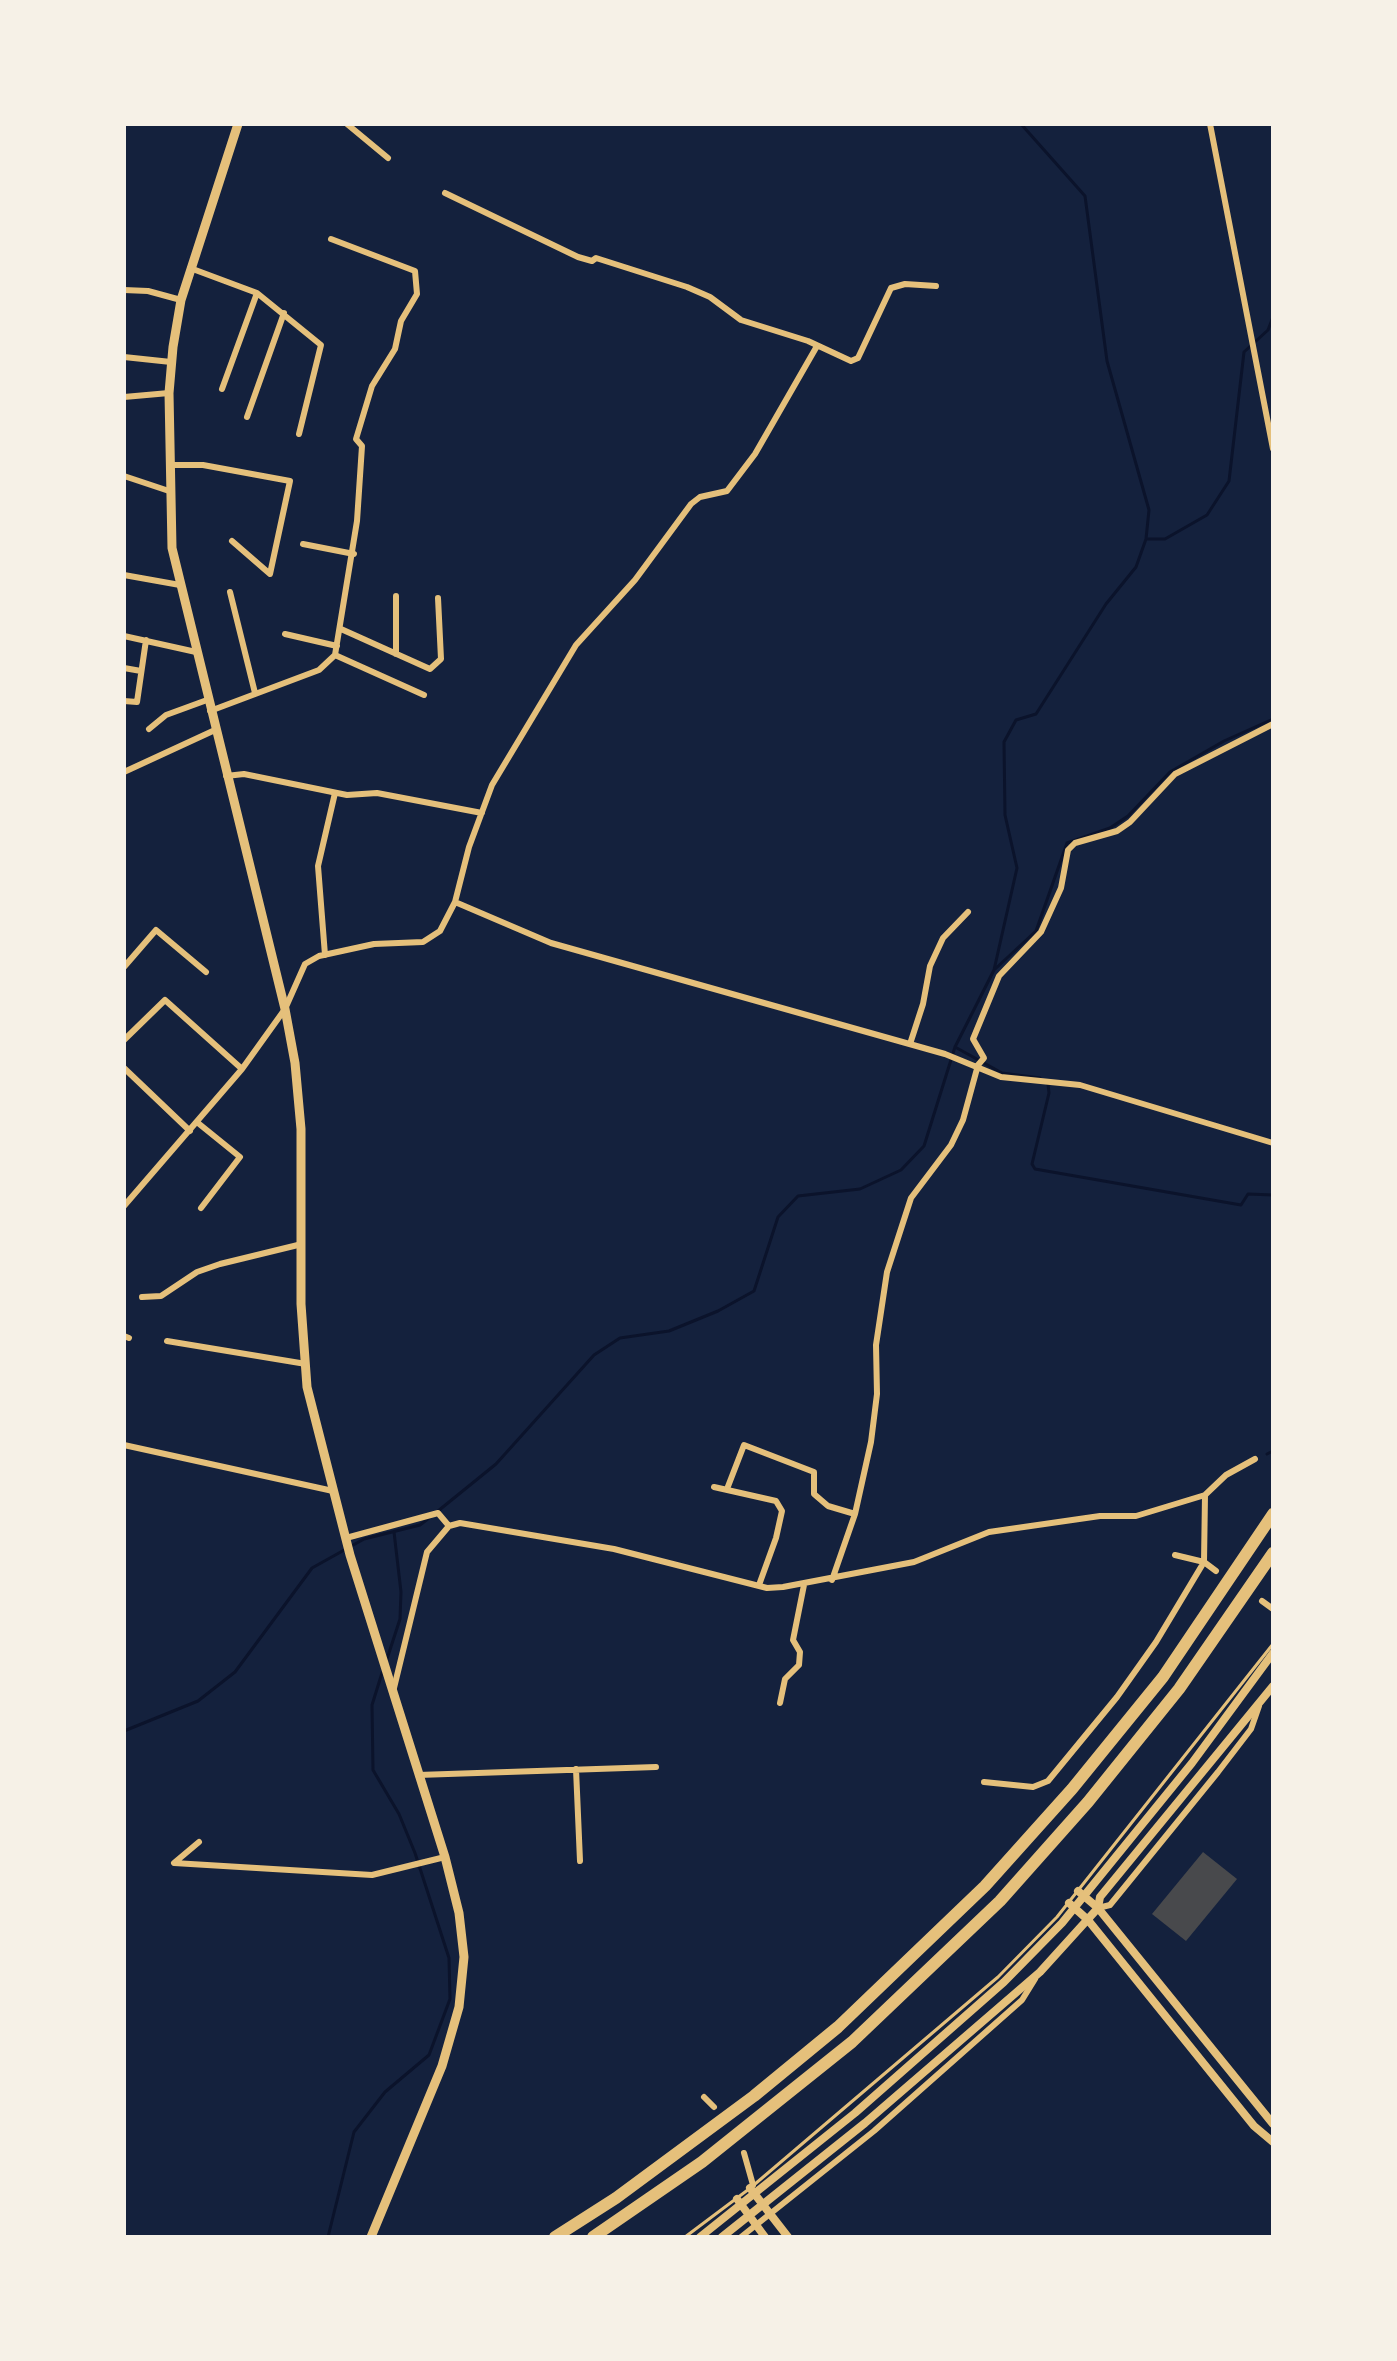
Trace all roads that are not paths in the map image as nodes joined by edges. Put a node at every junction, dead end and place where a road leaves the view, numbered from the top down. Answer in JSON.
{"nodes":[{"id":1,"x":238,"y":124,"type":"edge"},
{"id":2,"x":347,"y":124,"type":"edge"},
{"id":3,"x":1210,"y":124,"type":"edge"},
{"id":4,"x":388,"y":158,"type":"dead end"},
{"id":5,"x":445,"y":193,"type":"dead end"},
{"id":6,"x":331,"y":239,"type":"dead end"},
{"id":7,"x":190,"y":268,"type":"junction"},
{"id":8,"x":936,"y":286,"type":"dead end"},
{"id":9,"x":124,"y":290,"type":"edge"},
{"id":10,"x":257,"y":293,"type":"junction"},
{"id":11,"x":181,"y":300,"type":"junction"},
{"id":12,"x":284,"y":313,"type":"junction"},
{"id":13,"x":817,"y":346,"type":"junction"},
{"id":14,"x":124,"y":357,"type":"edge"},
{"id":15,"x":171,"y":362,"type":"junction"},
{"id":16,"x":222,"y":389,"type":"dead end"},
{"id":17,"x":169,"y":393,"type":"junction"},
{"id":18,"x":124,"y":397,"type":"edge"},
{"id":19,"x":247,"y":417,"type":"dead end"},
{"id":20,"x":299,"y":434,"type":"dead end"},
{"id":21,"x":1273,"y":449,"type":"edge"},
{"id":22,"x":170,"y":465,"type":"junction"},
{"id":23,"x":124,"y":476,"type":"edge"},
{"id":24,"x":169,"y":491,"type":"junction"},
{"id":25,"x":232,"y":541,"type":"dead end"},
{"id":26,"x":303,"y":544,"type":"dead end"},
{"id":27,"x":354,"y":554,"type":"junction"},
{"id":28,"x":124,"y":575,"type":"edge"},
{"id":29,"x":180,"y":585,"type":"junction"},
{"id":30,"x":230,"y":592,"type":"dead end"},
{"id":31,"x":396,"y":596,"type":"dead end"},
{"id":32,"x":438,"y":598,"type":"dead end"},
{"id":33,"x":341,"y":629,"type":"junction"},
{"id":34,"x":285,"y":634,"type":"dead end"},
{"id":35,"x":124,"y":636,"type":"edge"},
{"id":36,"x":146,"y":640,"type":"junction"},
{"id":37,"x":337,"y":646,"type":"junction"},
{"id":38,"x":196,"y":652,"type":"junction"},
{"id":39,"x":396,"y":654,"type":"junction"},
{"id":40,"x":335,"y":655,"type":"junction"},
{"id":41,"x":124,"y":668,"type":"edge"},
{"id":42,"x":141,"y":671,"type":"junction"},
{"id":43,"x":255,"y":693,"type":"junction"},
{"id":44,"x":424,"y":695,"type":"dead end"},
{"id":45,"x":124,"y":701,"type":"edge"},
{"id":46,"x":209,"y":705,"type":"junction"},
{"id":47,"x":1273,"y":724,"type":"edge"},
{"id":48,"x":149,"y":729,"type":"dead end"},
{"id":49,"x":215,"y":730,"type":"junction"},
{"id":50,"x":125,"y":774,"type":"edge"},
{"id":51,"x":226,"y":776,"type":"junction"},
{"id":52,"x":335,"y":793,"type":"junction"},
{"id":53,"x":482,"y":813,"type":"junction"},
{"id":54,"x":455,"y":902,"type":"junction"},
{"id":55,"x":968,"y":912,"type":"dead end"},
{"id":56,"x":325,"y":955,"type":"junction"},
{"id":57,"x":124,"y":967,"type":"edge"},
{"id":58,"x":206,"y":972,"type":"dead end"},
{"id":59,"x":285,"y":1009,"type":"junction"},
{"id":60,"x":124,"y":1040,"type":"edge"},
{"id":61,"x":910,"y":1044,"type":"junction"},
{"id":62,"x":978,"y":1065,"type":"junction"},
{"id":63,"x":124,"y":1068,"type":"edge"},
{"id":64,"x":242,"y":1069,"type":"junction"},
{"id":65,"x":198,"y":1123,"type":"junction"},
{"id":66,"x":190,"y":1131,"type":"junction"},
{"id":67,"x":1273,"y":1143,"type":"edge"},
{"id":68,"x":124,"y":1206,"type":"edge"},
{"id":69,"x":201,"y":1208,"type":"dead end"},
{"id":70,"x":302,"y":1244,"type":"junction"},
{"id":71,"x":142,"y":1297,"type":"dead end"},
{"id":72,"x":167,"y":1341,"type":"dead end"},
{"id":73,"x":306,"y":1364,"type":"junction"},
{"id":74,"x":124,"y":1445,"type":"edge"},
{"id":75,"x":1255,"y":1459,"type":"dead end"},
{"id":76,"x":714,"y":1487,"type":"dead end"},
{"id":77,"x":727,"y":1489,"type":"junction"},
{"id":78,"x":333,"y":1491,"type":"junction"},
{"id":79,"x":1205,"y":1495,"type":"junction"},
{"id":80,"x":855,"y":1514,"type":"junction"},
{"id":81,"x":1273,"y":1514,"type":"edge"},
{"id":82,"x":449,"y":1526,"type":"junction"},
{"id":83,"x":346,"y":1538,"type":"junction"},
{"id":84,"x":1273,"y":1553,"type":"edge"},
{"id":85,"x":1175,"y":1555,"type":"dead end"},
{"id":86,"x":1204,"y":1562,"type":"junction"},
{"id":87,"x":1216,"y":1571,"type":"dead end"},
{"id":88,"x":832,"y":1580,"type":"junction"},
{"id":89,"x":759,"y":1585,"type":"junction"},
{"id":90,"x":804,"y":1585,"type":"junction"},
{"id":91,"x":1262,"y":1601,"type":"dead end"},
{"id":92,"x":1273,"y":1609,"type":"edge"},
{"id":93,"x":1273,"y":1644,"type":"edge"},
{"id":94,"x":1273,"y":1653,"type":"edge"},
{"id":95,"x":1273,"y":1686,"type":"edge"},
{"id":96,"x":393,"y":1694,"type":"junction"},
{"id":97,"x":780,"y":1703,"type":"dead end"},
{"id":98,"x":656,"y":1767,"type":"dead end"},
{"id":99,"x":576,"y":1769,"type":"junction"},
{"id":100,"x":418,"y":1775,"type":"junction"},
{"id":101,"x":984,"y":1782,"type":"dead end"},
{"id":102,"x":199,"y":1842,"type":"dead end"},
{"id":103,"x":445,"y":1857,"type":"junction"},
{"id":104,"x":580,"y":1861,"type":"dead end"},
{"id":105,"x":1082,"y":1894,"type":"junction"},
{"id":106,"x":1072,"y":1906,"type":"junction"},
{"id":107,"x":1098,"y":1908,"type":"junction"},
{"id":108,"x":1088,"y":1920,"type":"junction"},
{"id":109,"x":1040,"y":1972,"type":"junction"},
{"id":110,"x":704,"y":2097,"type":"dead end"},
{"id":111,"x":714,"y":2107,"type":"dead end"},
{"id":112,"x":1273,"y":2124,"type":"edge"},
{"id":113,"x":1273,"y":2142,"type":"edge"},
{"id":114,"x":744,"y":2153,"type":"dead end"},
{"id":115,"x":753,"y":2189,"type":"junction"},
{"id":116,"x":739,"y":2202,"type":"junction"},
{"id":117,"x":763,"y":2205,"type":"junction"},
{"id":118,"x":770,"y":2214,"type":"junction"},
{"id":119,"x":749,"y":2216,"type":"junction"},
{"id":120,"x":757,"y":2225,"type":"junction"},
{"id":121,"x":371,"y":2237,"type":"edge"},
{"id":122,"x":555,"y":2237,"type":"edge"},
{"id":123,"x":593,"y":2237,"type":"edge"},
{"id":124,"x":685,"y":2237,"type":"edge"},
{"id":125,"x":700,"y":2237,"type":"edge"},
{"id":126,"x":722,"y":2237,"type":"edge"},
{"id":127,"x":741,"y":2237,"type":"edge"},
{"id":128,"x":765,"y":2237,"type":"edge"},
{"id":129,"x":788,"y":2237,"type":"edge"}],
"edges":[{"from":1,"to":7,"type":"main road"},
{"from":2,"to":4,"type":"street"},
{"from":3,"to":21,"type":"street"},
{"from":5,"to":13,"type":"street"},
{"from":6,"to":27,"type":"street"},
{"from":7,"to":10,"type":"street"},
{"from":7,"to":11,"type":"main road"},
{"from":8,"to":13,"type":"street"},
{"from":9,"to":11,"type":"street"},
{"from":10,"to":12,"type":"street"},
{"from":10,"to":16,"type":"street"},
{"from":11,"to":15,"type":"main road"},
{"from":12,"to":19,"type":"street"},
{"from":12,"to":20,"type":"street"},
{"from":13,"to":53,"type":"street"},
{"from":14,"to":15,"type":"street"},
{"from":15,"to":17,"type":"main road"},
{"from":17,"to":18,"type":"street"},
{"from":17,"to":22,"type":"main road"},
{"from":22,"to":24,"type":"main road"},
{"from":22,"to":25,"type":"street"},
{"from":23,"to":24,"type":"street"},
{"from":24,"to":29,"type":"main road"},
{"from":26,"to":27,"type":"street"},
{"from":27,"to":33,"type":"street"},
{"from":28,"to":29,"type":"street"},
{"from":29,"to":38,"type":"main road"},
{"from":30,"to":43,"type":"street"},
{"from":31,"to":39,"type":"street"},
{"from":32,"to":39,"type":"street"},
{"from":33,"to":37,"type":"street"},
{"from":33,"to":39,"type":"street"},
{"from":34,"to":37,"type":"street"},
{"from":35,"to":36,"type":"street"},
{"from":36,"to":38,"type":"street"},
{"from":36,"to":42,"type":"street"},
{"from":37,"to":40,"type":"street"},
{"from":38,"to":46,"type":"main road"},
{"from":40,"to":43,"type":"street"},
{"from":40,"to":44,"type":"street"},
{"from":41,"to":42,"type":"street"},
{"from":42,"to":45,"type":"street"},
{"from":43,"to":46,"type":"street"},
{"from":46,"to":48,"type":"street"},
{"from":46,"to":49,"type":"main road"},
{"from":47,"to":62,"type":"street"},
{"from":49,"to":50,"type":"street"},
{"from":49,"to":51,"type":"main road"},
{"from":51,"to":52,"type":"street"},
{"from":51,"to":59,"type":"main road"},
{"from":52,"to":53,"type":"street"},
{"from":52,"to":56,"type":"street"},
{"from":53,"to":54,"type":"street"},
{"from":54,"to":56,"type":"street"},
{"from":54,"to":61,"type":"street"},
{"from":55,"to":61,"type":"street"},
{"from":56,"to":59,"type":"street"},
{"from":57,"to":58,"type":"street"},
{"from":59,"to":64,"type":"street"},
{"from":59,"to":70,"type":"main road"},
{"from":60,"to":64,"type":"street"},
{"from":61,"to":62,"type":"street"},
{"from":62,"to":67,"type":"street"},
{"from":62,"to":80,"type":"street"},
{"from":63,"to":66,"type":"street"},
{"from":64,"to":65,"type":"street"},
{"from":65,"to":66,"type":"street"},
{"from":65,"to":69,"type":"street"},
{"from":66,"to":68,"type":"street"},
{"from":70,"to":71,"type":"street"},
{"from":70,"to":73,"type":"main road"},
{"from":72,"to":73,"type":"street"},
{"from":73,"to":78,"type":"main road"},
{"from":74,"to":78,"type":"street"},
{"from":75,"to":79,"type":"street"},
{"from":76,"to":77,"type":"street"},
{"from":77,"to":80,"type":"street"},
{"from":77,"to":89,"type":"street"},
{"from":78,"to":83,"type":"main road"},
{"from":79,"to":86,"type":"street"},
{"from":79,"to":88,"type":"street"},
{"from":80,"to":88,"type":"street"},
{"from":81,"to":122,"type":"highway"},
{"from":82,"to":83,"type":"street"},
{"from":82,"to":89,"type":"street"},
{"from":82,"to":96,"type":"street"},
{"from":83,"to":96,"type":"main road"},
{"from":84,"to":123,"type":"highway"},
{"from":85,"to":86,"type":"street"},
{"from":86,"to":87,"type":"street"},
{"from":86,"to":101,"type":"street"},
{"from":88,"to":90,"type":"street"},
{"from":89,"to":90,"type":"street"},
{"from":90,"to":97,"type":"street"},
{"from":91,"to":92,"type":"street"},
{"from":93,"to":105,"type":"lane"},
{"from":94,"to":105,"type":"street"},
{"from":95,"to":107,"type":"street"},
{"from":96,"to":100,"type":"main road"},
{"from":98,"to":99,"type":"street"},
{"from":99,"to":100,"type":"street"},
{"from":99,"to":104,"type":"street"},
{"from":100,"to":103,"type":"main road"},
{"from":102,"to":103,"type":"street"},
{"from":103,"to":121,"type":"main road"},
{"from":105,"to":106,"type":"street"},
{"from":105,"to":107,"type":"street"},
{"from":106,"to":108,"type":"street"},
{"from":106,"to":115,"type":"street"},
{"from":107,"to":108,"type":"street"},
{"from":107,"to":112,"type":"street"},
{"from":108,"to":109,"type":"street"},
{"from":108,"to":113,"type":"street"},
{"from":109,"to":117,"type":"street"},
{"from":109,"to":118,"type":"street"},
{"from":110,"to":111,"type":"street"},
{"from":114,"to":115,"type":"street"},
{"from":115,"to":116,"type":"street"},
{"from":115,"to":117,"type":"street"},
{"from":116,"to":119,"type":"street"},
{"from":116,"to":124,"type":"lane"},
{"from":116,"to":125,"type":"street"},
{"from":117,"to":118,"type":"street"},
{"from":117,"to":119,"type":"street"},
{"from":118,"to":120,"type":"street"},
{"from":118,"to":129,"type":"street"},
{"from":119,"to":120,"type":"street"},
{"from":119,"to":126,"type":"street"},
{"from":120,"to":127,"type":"street"},
{"from":120,"to":128,"type":"street"}]}
